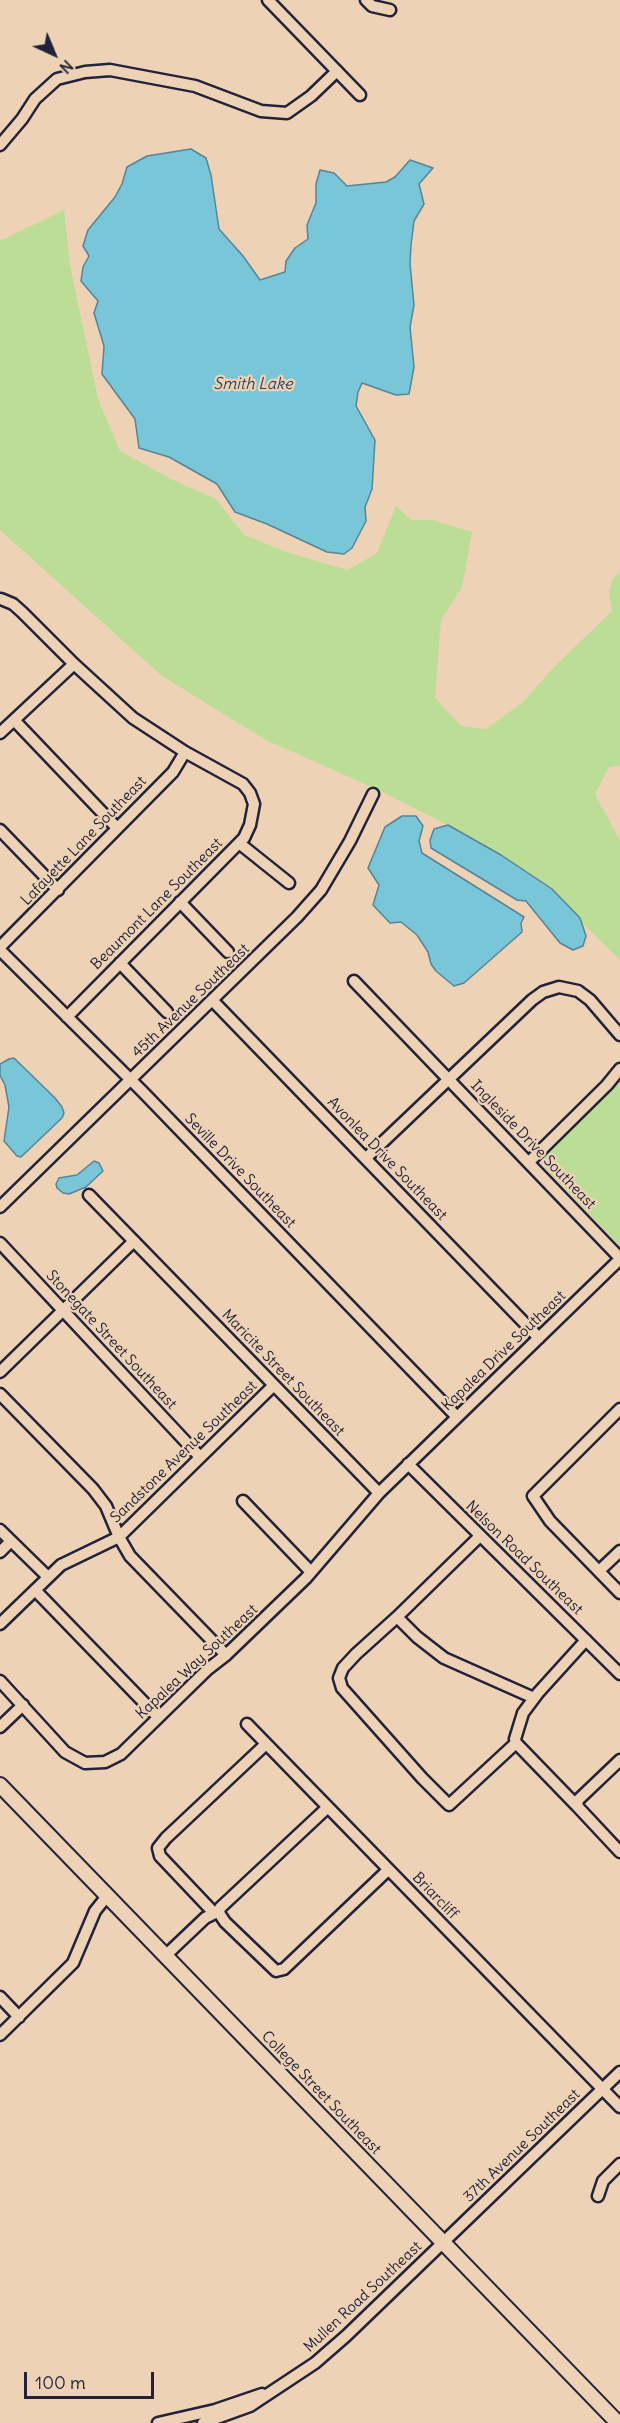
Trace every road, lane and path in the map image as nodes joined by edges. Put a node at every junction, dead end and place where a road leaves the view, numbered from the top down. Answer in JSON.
{"nodes":[{"id":1,"x":268,"y":0,"type":"edge"},
{"id":2,"x":366,"y":0,"type":"edge"},
{"id":3,"x":390,"y":10,"type":"dead end"},
{"id":4,"x":337,"y":71,"type":"junction"},
{"id":5,"x":360,"y":95,"type":"dead end"},
{"id":6,"x":0,"y":145,"type":"edge"},
{"id":7,"x":0,"y":596,"type":"edge"},
{"id":8,"x":74,"y":664,"type":"junction"},
{"id":9,"x":14,"y":720,"type":"junction"},
{"id":10,"x":0,"y":733,"type":"edge"},
{"id":11,"x":185,"y":752,"type":"junction"},
{"id":12,"x":373,"y":794,"type":"dead end"},
{"id":13,"x":117,"y":828,"type":"junction"},
{"id":14,"x":0,"y":830,"type":"edge"},
{"id":15,"x":239,"y":843,"type":"junction"},
{"id":16,"x":289,"y":883,"type":"dead end"},
{"id":17,"x":58,"y":890,"type":"junction"},
{"id":18,"x":180,"y":902,"type":"junction"},
{"id":19,"x":0,"y":948,"type":"edge"},
{"id":20,"x":228,"y":952,"type":"dead end"},
{"id":21,"x":120,"y":963,"type":"junction"},
{"id":22,"x":354,"y":981,"type":"dead end"},
{"id":23,"x":213,"y":1000,"type":"junction"},
{"id":24,"x":167,"y":1012,"type":"dead end"},
{"id":25,"x":67,"y":1017,"type":"junction"},
{"id":26,"x":620,"y":1035,"type":"edge"},
{"id":27,"x":620,"y":1069,"type":"edge"},
{"id":28,"x":130,"y":1079,"type":"junction"},
{"id":29,"x":448,"y":1079,"type":"junction"},
{"id":30,"x":366,"y":1158,"type":"junction"},
{"id":31,"x":529,"y":1162,"type":"junction"},
{"id":32,"x":89,"y":1195,"type":"dead end"},
{"id":33,"x":0,"y":1207,"type":"edge"},
{"id":34,"x":134,"y":1241,"type":"junction"},
{"id":35,"x":0,"y":1243,"type":"edge"},
{"id":36,"x":620,"y":1258,"type":"edge"},
{"id":37,"x":63,"y":1311,"type":"junction"},
{"id":38,"x":539,"y":1338,"type":"junction"},
{"id":39,"x":0,"y":1372,"type":"edge"},
{"id":40,"x":274,"y":1385,"type":"junction"},
{"id":41,"x":0,"y":1394,"type":"edge"},
{"id":42,"x":620,"y":1409,"type":"edge"},
{"id":43,"x":457,"y":1417,"type":"junction"},
{"id":44,"x":200,"y":1457,"type":"junction"},
{"id":45,"x":408,"y":1464,"type":"junction"},
{"id":46,"x":378,"y":1492,"type":"junction"},
{"id":47,"x":243,"y":1501,"type":"dead end"},
{"id":48,"x":0,"y":1530,"type":"edge"},
{"id":49,"x":480,"y":1536,"type":"junction"},
{"id":50,"x":119,"y":1537,"type":"junction"},
{"id":51,"x":11,"y":1541,"type":"junction"},
{"id":52,"x":620,"y":1551,"type":"edge"},
{"id":53,"x":0,"y":1552,"type":"edge"},
{"id":54,"x":599,"y":1571,"type":"junction"},
{"id":55,"x":309,"y":1575,"type":"junction"},
{"id":56,"x":48,"y":1577,"type":"junction"},
{"id":57,"x":35,"y":1590,"type":"junction"},
{"id":58,"x":620,"y":1593,"type":"edge"},
{"id":59,"x":397,"y":1617,"type":"junction"},
{"id":60,"x":0,"y":1624,"type":"edge"},
{"id":61,"x":585,"y":1640,"type":"junction"},
{"id":62,"x":226,"y":1655,"type":"junction"},
{"id":63,"x":620,"y":1674,"type":"edge"},
{"id":64,"x":0,"y":1681,"type":"edge"},
{"id":65,"x":534,"y":1698,"type":"junction"},
{"id":66,"x":22,"y":1705,"type":"junction"},
{"id":67,"x":158,"y":1718,"type":"junction"},
{"id":68,"x":247,"y":1724,"type":"dead end"},
{"id":69,"x":0,"y":1727,"type":"edge"},
{"id":70,"x":516,"y":1743,"type":"junction"},
{"id":71,"x":267,"y":1744,"type":"junction"},
{"id":72,"x":620,"y":1760,"type":"edge"},
{"id":73,"x":2,"y":1792,"type":"edge"},
{"id":74,"x":577,"y":1806,"type":"junction"},
{"id":75,"x":328,"y":1807,"type":"junction"},
{"id":76,"x":620,"y":1852,"type":"edge"},
{"id":77,"x":388,"y":1870,"type":"junction"},
{"id":78,"x":107,"y":1896,"type":"junction"},
{"id":79,"x":217,"y":1912,"type":"junction"},
{"id":80,"x":165,"y":1956,"type":"junction"},
{"id":81,"x":0,"y":1997,"type":"edge"},
{"id":82,"x":19,"y":2016,"type":"junction"},
{"id":83,"x":0,"y":2035,"type":"edge"},
{"id":84,"x":620,"y":2072,"type":"edge"},
{"id":85,"x":602,"y":2090,"type":"junction"},
{"id":86,"x":620,"y":2107,"type":"edge"},
{"id":87,"x":620,"y":2164,"type":"edge"},
{"id":88,"x":598,"y":2196,"type":"dead end"},
{"id":89,"x":444,"y":2242,"type":"junction"},
{"id":90,"x":271,"y":2391,"type":"junction"},
{"id":91,"x":158,"y":2423,"type":"edge"},
{"id":92,"x":203,"y":2423,"type":"edge"},
{"id":93,"x":618,"y":2423,"type":"edge"}],
"edges":[{"from":1,"to":4,"type":"street"},
{"from":2,"to":3,"type":"street"},
{"from":4,"to":5,"type":"street"},
{"from":4,"to":6,"type":"street"},
{"from":7,"to":8,"type":"street"},
{"from":8,"to":9,"type":"street"},
{"from":8,"to":11,"type":"street"},
{"from":9,"to":10,"type":"street"},
{"from":9,"to":13,"type":"street"},
{"from":11,"to":13,"type":"street","name":"Lafayette Lane Southeast"},
{"from":11,"to":15,"type":"street","name":"Beaumont Lane Southeast"},
{"from":12,"to":23,"type":"street","name":"45th Avenue Southeast"},
{"from":13,"to":17,"type":"street","name":"Lafayette Lane Southeast"},
{"from":14,"to":17,"type":"street"},
{"from":15,"to":16,"type":"street"},
{"from":15,"to":18,"type":"street","name":"Beaumont Lane Southeast"},
{"from":17,"to":19,"type":"street","name":"Lafayette Lane Southeast"},
{"from":18,"to":20,"type":"street"},
{"from":18,"to":21,"type":"street","name":"Beaumont Lane Southeast"},
{"from":19,"to":25,"type":"street","name":"Seville Drive Southeast"},
{"from":21,"to":24,"type":"street"},
{"from":21,"to":25,"type":"street","name":"Beaumont Lane Southeast"},
{"from":22,"to":29,"type":"street","name":"Ingleside Drive Southeast"},
{"from":23,"to":28,"type":"street","name":"45th Avenue Southeast"},
{"from":23,"to":30,"type":"street","name":"Avonlea Drive Southeast"},
{"from":25,"to":28,"type":"street","name":"Seville Drive Southeast"},
{"from":26,"to":29,"type":"street"},
{"from":27,"to":31,"type":"street"},
{"from":28,"to":33,"type":"street","name":"45th Avenue Southeast"},
{"from":28,"to":43,"type":"street","name":"Seville Drive Southeast"},
{"from":29,"to":30,"type":"street","name":"Ingleside Drive Southeast"},
{"from":29,"to":31,"type":"street","name":"Ingleside Drive Southeast"},
{"from":30,"to":38,"type":"street","name":"Avonlea Drive Southeast"},
{"from":31,"to":36,"type":"street","name":"Ingleside Drive Southeast"},
{"from":32,"to":34,"type":"street","name":"Maricite Street Southeast"},
{"from":34,"to":37,"type":"street"},
{"from":34,"to":40,"type":"street","name":"Maricite Street Southeast"},
{"from":35,"to":37,"type":"street","name":"Stonegate Street Southeast"},
{"from":36,"to":38,"type":"street","name":"Kapalea Drive Southeast"},
{"from":37,"to":39,"type":"street"},
{"from":37,"to":44,"type":"street","name":"Stonegate Street Southeast"},
{"from":38,"to":43,"type":"street","name":"Kapalea Drive Southeast"},
{"from":40,"to":44,"type":"street","name":"Sandstone Avenue Southeast"},
{"from":40,"to":46,"type":"street","name":"Maricite Street Southeast"},
{"from":41,"to":50,"type":"street"},
{"from":42,"to":54,"type":"street"},
{"from":43,"to":45,"type":"street","name":"Kapalea Drive Southeast"},
{"from":44,"to":50,"type":"street","name":"Sandstone Avenue Southeast"},
{"from":45,"to":46,"type":"street","name":"Kapalea Drive Southeast"},
{"from":45,"to":49,"type":"street","name":"Nelson Road Southeast"},
{"from":46,"to":55,"type":"street"},
{"from":47,"to":55,"type":"street"},
{"from":48,"to":51,"type":"street"},
{"from":49,"to":59,"type":"street"},
{"from":49,"to":61,"type":"street","name":"Nelson Road Southeast"},
{"from":50,"to":56,"type":"street","name":"Sandstone Avenue Southeast"},
{"from":50,"to":62,"type":"street"},
{"from":51,"to":53,"type":"street"},
{"from":51,"to":56,"type":"street"},
{"from":52,"to":54,"type":"street"},
{"from":54,"to":58,"type":"street"},
{"from":55,"to":62,"type":"street","name":"Kapalea Way Southeast"},
{"from":56,"to":57,"type":"street","name":"Sandstone Avenue Southeast"},
{"from":57,"to":60,"type":"street","name":"Sandstone Avenue Southeast"},
{"from":57,"to":67,"type":"street"},
{"from":59,"to":65,"type":"street"},
{"from":59,"to":70,"type":"street"},
{"from":61,"to":63,"type":"street","name":"Nelson Road Southeast"},
{"from":61,"to":65,"type":"street"},
{"from":62,"to":67,"type":"street","name":"Kapalea Way Southeast"},
{"from":64,"to":66,"type":"street"},
{"from":65,"to":70,"type":"street"},
{"from":66,"to":67,"type":"street","name":"Kapalea Way Southeast"},
{"from":66,"to":69,"type":"street"},
{"from":68,"to":71,"type":"street","name":"Briarcliff"},
{"from":70,"to":74,"type":"street"},
{"from":71,"to":75,"type":"street","name":"Briarcliff"},
{"from":71,"to":79,"type":"street"},
{"from":72,"to":74,"type":"street"},
{"from":73,"to":78,"type":"main road","name":"College Street Southeast"},
{"from":74,"to":76,"type":"street"},
{"from":75,"to":77,"type":"street","name":"Briarcliff"},
{"from":75,"to":79,"type":"street"},
{"from":77,"to":79,"type":"street"},
{"from":77,"to":85,"type":"street","name":"Briarcliff"},
{"from":78,"to":80,"type":"main road","name":"College Street Southeast"},
{"from":78,"to":82,"type":"street"},
{"from":79,"to":80,"type":"street"},
{"from":80,"to":89,"type":"main road","name":"College Street Southeast"},
{"from":81,"to":82,"type":"street"},
{"from":82,"to":83,"type":"street"},
{"from":84,"to":85,"type":"street","name":"37th Avenue Southeast"},
{"from":85,"to":86,"type":"street","name":"Briarcliff"},
{"from":85,"to":89,"type":"street","name":"37th Avenue Southeast"},
{"from":87,"to":88,"type":"street"},
{"from":89,"to":90,"type":"street","name":"Mullen Road Southeast"},
{"from":89,"to":93,"type":"main road","name":"College Street Southeast"},
{"from":90,"to":91,"type":"street","name":"Mullen Road Southeast"},
{"from":90,"to":92,"type":"street","name":"Mullen Road Southeast"}]}
